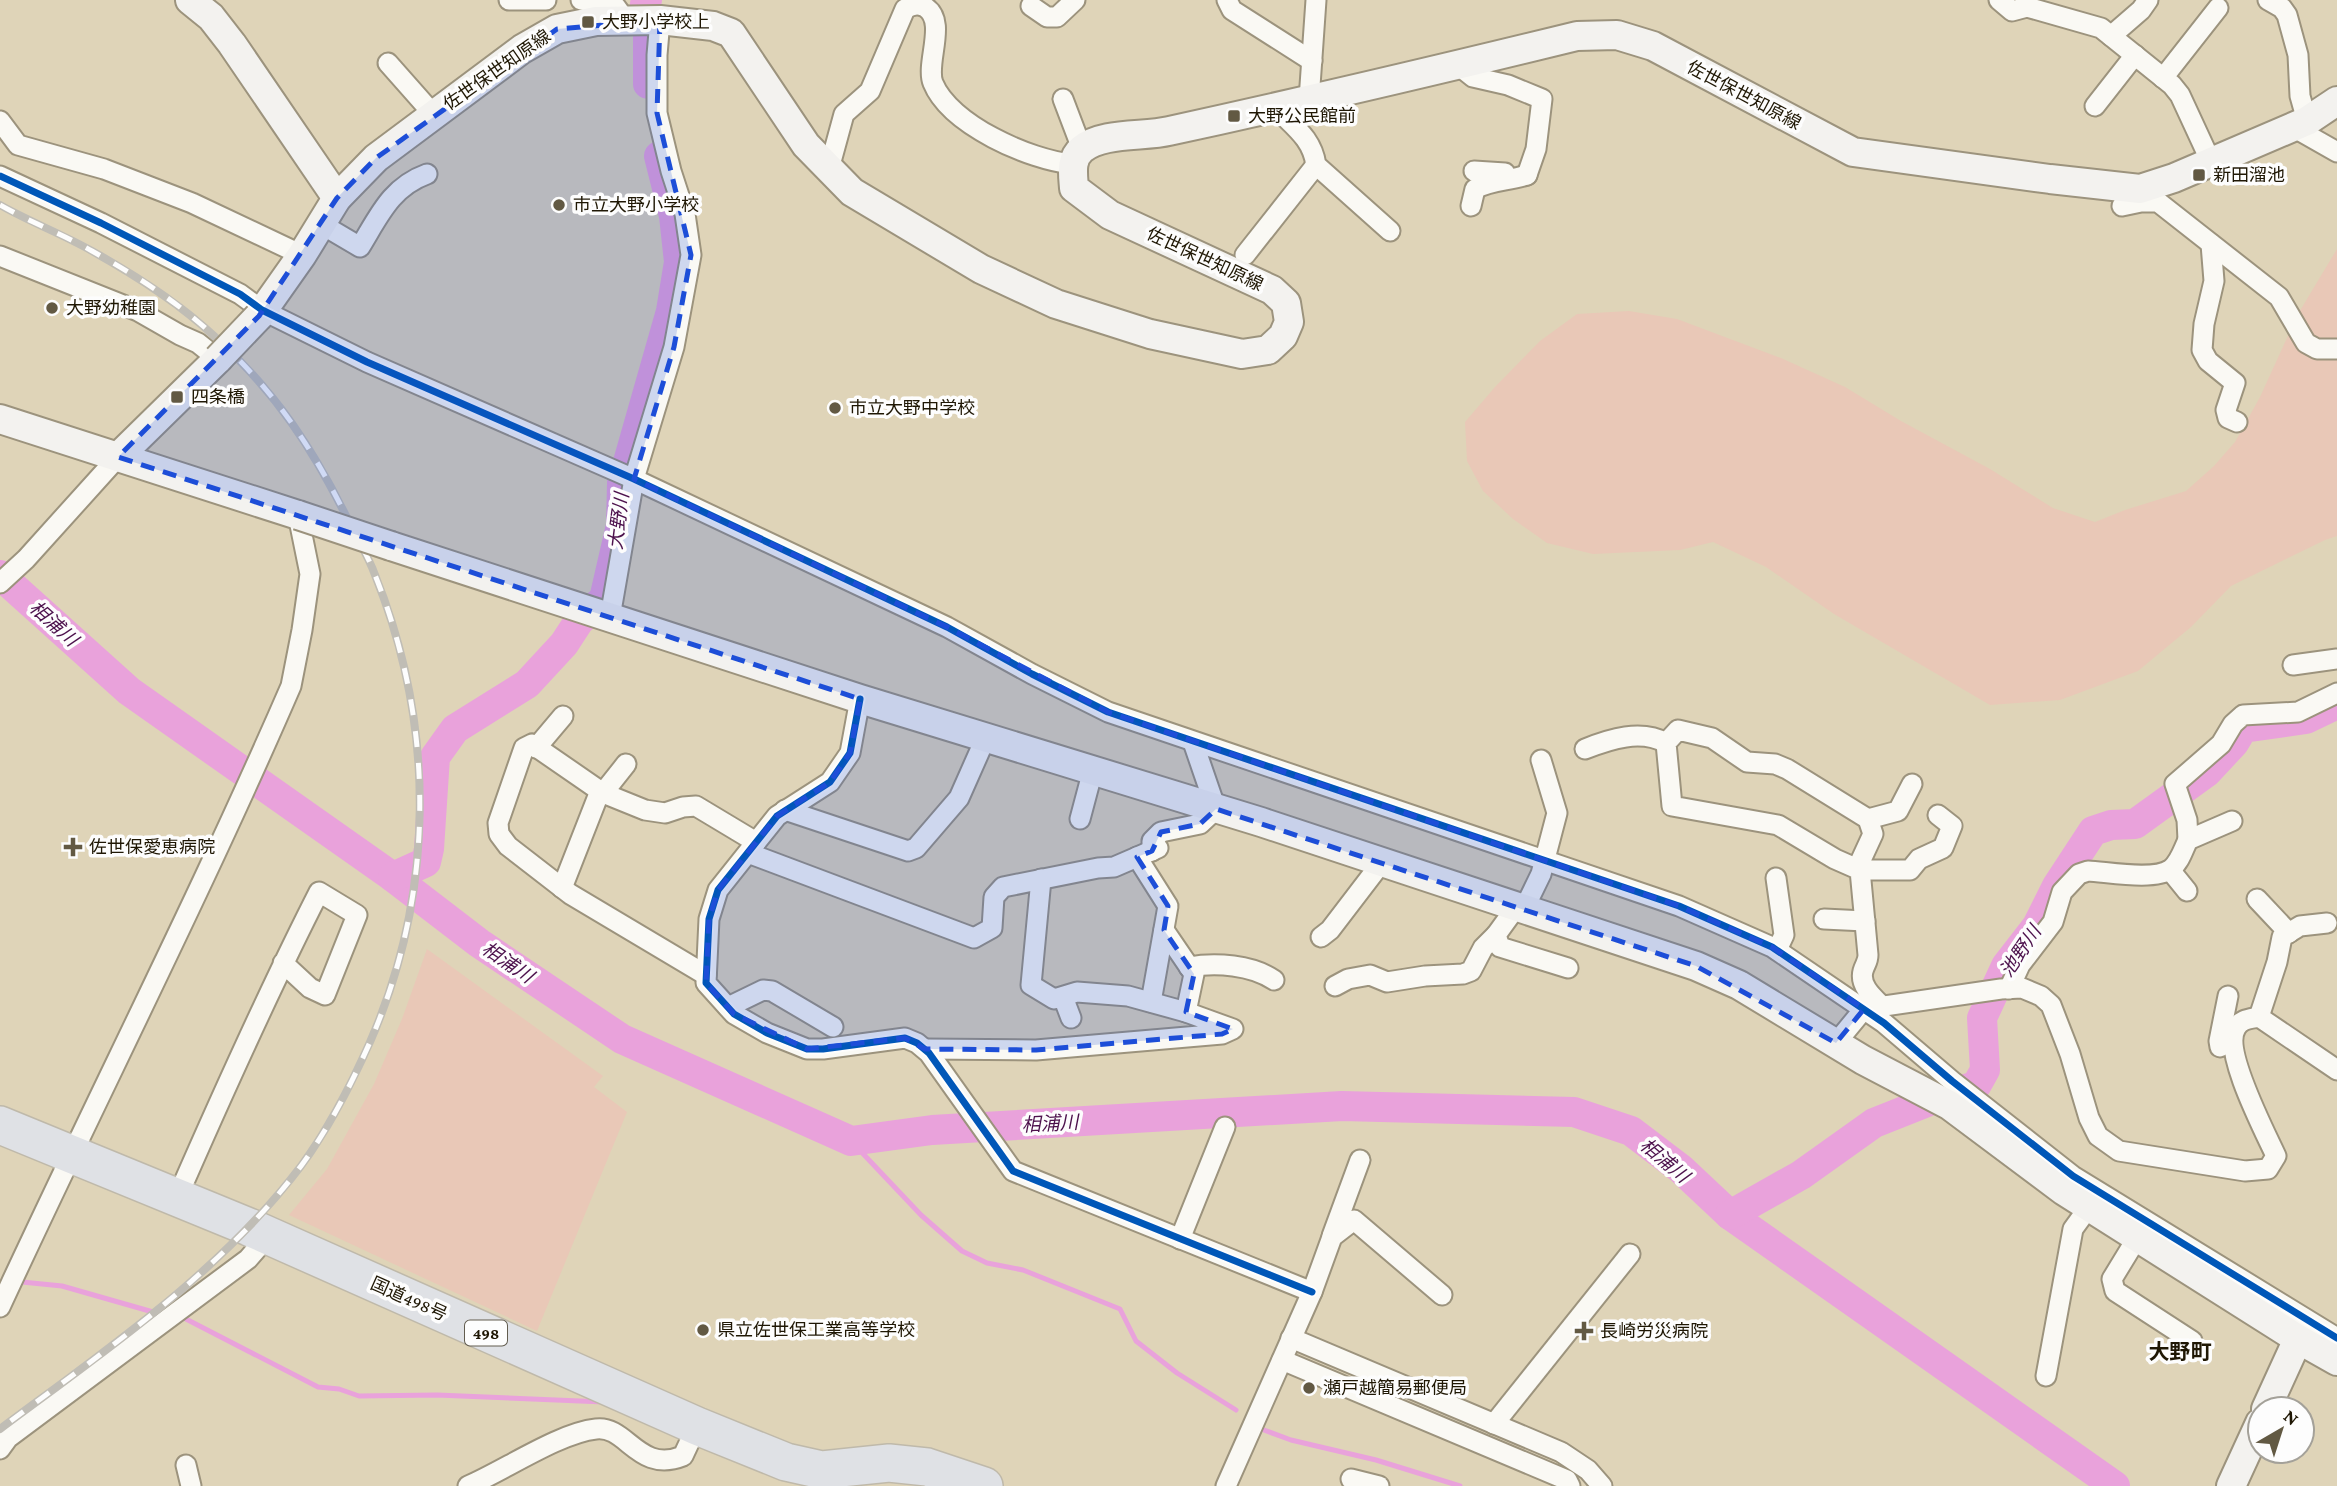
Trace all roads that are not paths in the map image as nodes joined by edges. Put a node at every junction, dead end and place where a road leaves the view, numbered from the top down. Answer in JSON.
{"nodes":[{"id":1,"x":190,"y":0,"type":"edge"},
{"id":2,"x":509,"y":0,"type":"edge"},
{"id":3,"x":546,"y":0,"type":"edge"},
{"id":4,"x":581,"y":0,"type":"edge"},
{"id":5,"x":1075,"y":0,"type":"edge"},
{"id":6,"x":1227,"y":0,"type":"edge"},
{"id":7,"x":1316,"y":0,"type":"edge"},
{"id":8,"x":1999,"y":0,"type":"edge"},
{"id":9,"x":2148,"y":0,"type":"edge"},
{"id":10,"x":2279,"y":3,"type":"edge"},
{"id":11,"x":902,"y":5,"type":"edge"},
{"id":12,"x":1031,"y":6,"type":"dead end"},
{"id":13,"x":2043,"y":6,"type":"edge"},
{"id":14,"x":2218,"y":8,"type":"dead end"},
{"id":15,"x":618,"y":9,"type":"edge"},
{"id":16,"x":660,"y":20,"type":"junction"},
{"id":17,"x":2111,"y":36,"type":"junction"},
{"id":18,"x":2135,"y":55,"type":"junction"},
{"id":19,"x":1312,"y":61,"type":"junction"},
{"id":20,"x":388,"y":63,"type":"dead end"},
{"id":21,"x":1458,"y":65,"type":"junction"},
{"id":22,"x":2163,"y":78,"type":"junction"},
{"id":23,"x":1063,"y":99,"type":"dead end"},
{"id":24,"x":1309,"y":100,"type":"junction"},
{"id":25,"x":2337,"y":101,"type":"edge"},
{"id":26,"x":2095,"y":106,"type":"dead end"},
{"id":27,"x":1276,"y":108,"type":"junction"},
{"id":28,"x":433,"y":116,"type":"junction"},
{"id":29,"x":0,"y":121,"type":"edge"},
{"id":30,"x":2300,"y":124,"type":"junction"},
{"id":31,"x":9,"y":144,"type":"edge"},
{"id":32,"x":2337,"y":152,"type":"edge"},
{"id":33,"x":1077,"y":156,"type":"junction"},
{"id":34,"x":2211,"y":162,"type":"junction"},
{"id":35,"x":1316,"y":165,"type":"junction"},
{"id":36,"x":829,"y":169,"type":"junction"},
{"id":37,"x":1474,"y":171,"type":"dead end"},
{"id":38,"x":427,"y":174,"type":"dead end"},
{"id":39,"x":1527,"y":174,"type":"junction"},
{"id":40,"x":0,"y":176,"type":"edge"},
{"id":41,"x":2150,"y":194,"type":"junction"},
{"id":42,"x":337,"y":198,"type":"junction"},
{"id":43,"x":1471,"y":206,"type":"dead end"},
{"id":44,"x":2122,"y":206,"type":"dead end"},
{"id":45,"x":321,"y":225,"type":"junction"},
{"id":46,"x":1390,"y":231,"type":"dead end"},
{"id":47,"x":2211,"y":244,"type":"junction"},
{"id":48,"x":302,"y":255,"type":"junction"},
{"id":49,"x":1245,"y":255,"type":"dead end"},
{"id":50,"x":0,"y":256,"type":"edge"},
{"id":51,"x":260,"y":313,"type":"junction"},
{"id":52,"x":2337,"y":349,"type":"edge"},
{"id":53,"x":218,"y":359,"type":"junction"},
{"id":54,"x":0,"y":419,"type":"edge"},
{"id":55,"x":2237,"y":422,"type":"dead end"},
{"id":56,"x":118,"y":457,"type":"junction"},
{"id":57,"x":634,"y":479,"type":"junction"},
{"id":58,"x":298,"y":515,"type":"junction"},
{"id":59,"x":0,"y":583,"type":"edge"},
{"id":60,"x":610,"y":617,"type":"junction"},
{"id":61,"x":2337,"y":659,"type":"edge"},
{"id":62,"x":2293,"y":664,"type":"dead end"},
{"id":63,"x":2337,"y":692,"type":"edge"},
{"id":64,"x":860,"y":699,"type":"junction"},
{"id":65,"x":563,"y":716,"type":"dead end"},
{"id":66,"x":986,"y":737,"type":"junction"},
{"id":67,"x":1193,"y":742,"type":"junction"},
{"id":68,"x":1666,"y":743,"type":"junction"},
{"id":69,"x":536,"y":748,"type":"junction"},
{"id":70,"x":1585,"y":749,"type":"dead end"},
{"id":71,"x":1541,"y":760,"type":"dead end"},
{"id":72,"x":626,"y":763,"type":"dead end"},
{"id":73,"x":1094,"y":770,"type":"junction"},
{"id":74,"x":1912,"y":784,"type":"dead end"},
{"id":75,"x":601,"y":792,"type":"junction"},
{"id":76,"x":1216,"y":808,"type":"junction"},
{"id":77,"x":785,"y":810,"type":"junction"},
{"id":78,"x":1938,"y":815,"type":"dead end"},
{"id":79,"x":1080,"y":819,"type":"dead end"},
{"id":80,"x":1868,"y":819,"type":"junction"},
{"id":81,"x":2232,"y":821,"type":"dead end"},
{"id":82,"x":2188,"y":840,"type":"junction"},
{"id":83,"x":752,"y":848,"type":"junction"},
{"id":84,"x":1149,"y":852,"type":"junction"},
{"id":85,"x":1545,"y":861,"type":"junction"},
{"id":86,"x":1382,"y":862,"type":"junction"},
{"id":87,"x":1860,"y":870,"type":"junction"},
{"id":88,"x":2170,"y":870,"type":"junction"},
{"id":89,"x":1776,"y":878,"type":"dead end"},
{"id":90,"x":1041,"y":879,"type":"junction"},
{"id":91,"x":562,"y":888,"type":"junction"},
{"id":92,"x":2187,"y":891,"type":"dead end"},
{"id":93,"x":2257,"y":899,"type":"dead end"},
{"id":94,"x":1521,"y":907,"type":"junction"},
{"id":95,"x":1824,"y":919,"type":"dead end"},
{"id":96,"x":1865,"y":921,"type":"junction"},
{"id":97,"x":2327,"y":923,"type":"dead end"},
{"id":98,"x":1164,"y":930,"type":"junction"},
{"id":99,"x":2289,"y":933,"type":"junction"},
{"id":100,"x":1496,"y":934,"type":"junction"},
{"id":101,"x":1321,"y":937,"type":"dead end"},
{"id":102,"x":1777,"y":950,"type":"junction"},
{"id":103,"x":283,"y":963,"type":"junction"},
{"id":104,"x":1189,"y":967,"type":"junction"},
{"id":105,"x":1568,"y":968,"type":"dead end"},
{"id":106,"x":706,"y":975,"type":"junction"},
{"id":107,"x":1274,"y":981,"type":"dead end"},
{"id":108,"x":1335,"y":986,"type":"dead end"},
{"id":109,"x":2000,"y":990,"type":"junction"},
{"id":110,"x":2228,"y":996,"type":"dead end"},
{"id":111,"x":1063,"y":997,"type":"junction"},
{"id":112,"x":1151,"y":1002,"type":"junction"},
{"id":113,"x":728,"y":1007,"type":"junction"},
{"id":114,"x":1874,"y":1008,"type":"junction"},
{"id":115,"x":1186,"y":1012,"type":"junction"},
{"id":116,"x":2259,"y":1017,"type":"junction"},
{"id":117,"x":1071,"y":1018,"type":"dead end"},
{"id":118,"x":833,"y":1027,"type":"dead end"},
{"id":119,"x":1836,"y":1044,"type":"junction"},
{"id":120,"x":927,"y":1051,"type":"junction"},
{"id":121,"x":2337,"y":1070,"type":"edge"},
{"id":122,"x":2246,"y":1089,"type":"junction"},
{"id":123,"x":1958,"y":1095,"type":"junction"},
{"id":124,"x":0,"y":1125,"type":"edge"},
{"id":125,"x":1225,"y":1127,"type":"dead end"},
{"id":126,"x":71,"y":1154,"type":"junction"},
{"id":127,"x":1360,"y":1160,"type":"dead end"},
{"id":128,"x":177,"y":1198,"type":"junction"},
{"id":129,"x":2089,"y":1207,"type":"junction"},
{"id":130,"x":268,"y":1236,"type":"junction"},
{"id":131,"x":1332,"y":1237,"type":"junction"},
{"id":132,"x":2137,"y":1238,"type":"junction"},
{"id":133,"x":1180,"y":1239,"type":"junction"},
{"id":134,"x":1630,"y":1254,"type":"dead end"},
{"id":135,"x":1311,"y":1292,"type":"junction"},
{"id":136,"x":1442,"y":1295,"type":"dead end"},
{"id":137,"x":0,"y":1307,"type":"edge"},
{"id":138,"x":1291,"y":1338,"type":"junction"},
{"id":139,"x":2337,"y":1338,"type":"edge"},
{"id":140,"x":2298,"y":1339,"type":"junction"},
{"id":141,"x":2193,"y":1341,"type":"dead end"},
{"id":142,"x":1282,"y":1360,"type":"junction"},
{"id":143,"x":2337,"y":1361,"type":"edge"},
{"id":144,"x":2046,"y":1376,"type":"dead end"},
{"id":145,"x":2272,"y":1395,"type":"edge"},
{"id":146,"x":1494,"y":1424,"type":"junction"},
{"id":147,"x":697,"y":1426,"type":"junction"},
{"id":148,"x":0,"y":1449,"type":"edge"},
{"id":149,"x":2246,"y":1454,"type":"edge"},
{"id":150,"x":186,"y":1465,"type":"dead end"},
{"id":151,"x":825,"y":1478,"type":"edge"},
{"id":152,"x":2233,"y":1483,"type":"edge"},
{"id":153,"x":191,"y":1486,"type":"edge"},
{"id":154,"x":468,"y":1486,"type":"edge"},
{"id":155,"x":984,"y":1486,"type":"edge"},
{"id":156,"x":1226,"y":1486,"type":"edge"},
{"id":157,"x":1570,"y":1486,"type":"edge"},
{"id":158,"x":1602,"y":1486,"type":"edge"}],
"edges":[{"from":1,"to":42,"type":"main road"},
{"from":2,"to":3,"type":"street"},
{"from":4,"to":15,"type":"street"},
{"from":5,"to":12,"type":"street"},
{"from":6,"to":19,"type":"street"},
{"from":7,"to":19,"type":"street"},
{"from":8,"to":13,"type":"street"},
{"from":9,"to":17,"type":"street"},
{"from":10,"to":30,"type":"street"},
{"from":11,"to":33,"type":"street"},
{"from":11,"to":36,"type":"street"},
{"from":13,"to":17,"type":"street"},
{"from":14,"to":22,"type":"street"},
{"from":15,"to":16,"type":"main road","name":"佐世保世知原線"},
{"from":15,"to":28,"type":"main road","name":"佐世保世知原線"},
{"from":16,"to":36,"type":"main road","name":"佐世保世知原線"},
{"from":16,"to":57,"type":"street"},
{"from":17,"to":18,"type":"street"},
{"from":18,"to":22,"type":"street"},
{"from":18,"to":26,"type":"street"},
{"from":19,"to":24,"type":"street"},
{"from":20,"to":28,"type":"street"},
{"from":21,"to":24,"type":"main road","name":"佐世保世知原線"},
{"from":21,"to":39,"type":"street"},
{"from":21,"to":41,"type":"main road","name":"佐世保世知原線"},
{"from":22,"to":34,"type":"street"},
{"from":23,"to":33,"type":"street"},
{"from":24,"to":27,"type":"main road","name":"佐世保世知原線"},
{"from":25,"to":30,"type":"main road","name":"佐世保世知原線"},
{"from":27,"to":33,"type":"main road","name":"佐世保世知原線"},
{"from":27,"to":35,"type":"street"},
{"from":28,"to":42,"type":"main road","name":"佐世保世知原線"},
{"from":29,"to":31,"type":"street"},
{"from":30,"to":32,"type":"street"},
{"from":30,"to":34,"type":"main road","name":"佐世保世知原線"},
{"from":31,"to":48,"type":"street"},
{"from":33,"to":36,"type":"main road","name":"佐世保世知原線"},
{"from":34,"to":41,"type":"main road","name":"佐世保世知原線"},
{"from":35,"to":46,"type":"street"},
{"from":35,"to":49,"type":"street"},
{"from":37,"to":39,"type":"street"},
{"from":38,"to":45,"type":"street"},
{"from":39,"to":43,"type":"street"},
{"from":40,"to":51,"type":"street"},
{"from":41,"to":44,"type":"street"},
{"from":41,"to":47,"type":"street"},
{"from":42,"to":45,"type":"main road","name":"佐世保世知原線"},
{"from":45,"to":48,"type":"main road","name":"佐世保世知原線"},
{"from":47,"to":52,"type":"street"},
{"from":47,"to":55,"type":"street"},
{"from":48,"to":51,"type":"main road","name":"佐世保世知原線"},
{"from":50,"to":53,"type":"street"},
{"from":51,"to":53,"type":"main road","name":"佐世保世知原線","bridge":true},
{"from":51,"to":57,"type":"street"},
{"from":53,"to":56,"type":"main road","name":"佐世保世知原線"},
{"from":54,"to":56,"type":"main road"},
{"from":56,"to":58,"type":"main road"},
{"from":56,"to":59,"type":"street"},
{"from":57,"to":60,"type":"street"},
{"from":57,"to":67,"type":"street"},
{"from":58,"to":60,"type":"main road","bridge":true},
{"from":58,"to":126,"type":"street"},
{"from":60,"to":64,"type":"main road"},
{"from":61,"to":62,"type":"street"},
{"from":63,"to":82,"type":"street"},
{"from":64,"to":66,"type":"main road"},
{"from":64,"to":77,"type":"street"},
{"from":65,"to":69,"type":"street"},
{"from":66,"to":73,"type":"main road"},
{"from":66,"to":77,"type":"street"},
{"from":67,"to":76,"type":"street"},
{"from":67,"to":85,"type":"street"},
{"from":68,"to":70,"type":"street"},
{"from":68,"to":80,"type":"street"},
{"from":68,"to":87,"type":"street"},
{"from":69,"to":75,"type":"street"},
{"from":69,"to":91,"type":"street"},
{"from":71,"to":85,"type":"street"},
{"from":72,"to":75,"type":"street"},
{"from":73,"to":76,"type":"main road"},
{"from":73,"to":79,"type":"street"},
{"from":74,"to":80,"type":"street"},
{"from":75,"to":83,"type":"street"},
{"from":75,"to":91,"type":"street"},
{"from":76,"to":84,"type":"street"},
{"from":76,"to":86,"type":"main road"},
{"from":77,"to":83,"type":"street"},
{"from":78,"to":87,"type":"street"},
{"from":80,"to":87,"type":"street"},
{"from":81,"to":82,"type":"street"},
{"from":82,"to":88,"type":"street"},
{"from":83,"to":90,"type":"street"},
{"from":83,"to":106,"type":"street"},
{"from":84,"to":90,"type":"street"},
{"from":84,"to":98,"type":"street"},
{"from":85,"to":94,"type":"street"},
{"from":85,"to":102,"type":"street"},
{"from":86,"to":94,"type":"main road"},
{"from":86,"to":101,"type":"street"},
{"from":87,"to":96,"type":"street"},
{"from":88,"to":92,"type":"street"},
{"from":88,"to":109,"type":"street"},
{"from":89,"to":102,"type":"street"},
{"from":90,"to":111,"type":"street"},
{"from":91,"to":106,"type":"street"},
{"from":93,"to":99,"type":"street"},
{"from":94,"to":100,"type":"street"},
{"from":94,"to":119,"type":"main road"},
{"from":95,"to":96,"type":"street"},
{"from":96,"to":114,"type":"street"},
{"from":97,"to":99,"type":"street"},
{"from":98,"to":104,"type":"street"},
{"from":98,"to":112,"type":"street"},
{"from":99,"to":116,"type":"street"},
{"from":100,"to":105,"type":"street"},
{"from":100,"to":108,"type":"street"},
{"from":102,"to":114,"type":"street"},
{"from":103,"to":103,"type":"street"},
{"from":103,"to":128,"type":"street"},
{"from":104,"to":107,"type":"street"},
{"from":104,"to":115,"type":"street"},
{"from":106,"to":113,"type":"street"},
{"from":109,"to":114,"type":"street"},
{"from":109,"to":122,"type":"street"},
{"from":110,"to":122,"type":"street"},
{"from":111,"to":112,"type":"street"},
{"from":111,"to":117,"type":"street"},
{"from":112,"to":115,"type":"street"},
{"from":113,"to":118,"type":"street"},
{"from":113,"to":120,"type":"street"},
{"from":114,"to":119,"type":"street"},
{"from":114,"to":123,"type":"street"},
{"from":115,"to":120,"type":"street"},
{"from":116,"to":121,"type":"street"},
{"from":116,"to":122,"type":"street"},
{"from":119,"to":123,"type":"main road"},
{"from":120,"to":133,"type":"street"},
{"from":123,"to":129,"type":"main road"},
{"from":123,"to":139,"type":"street"},
{"from":124,"to":126,"type":"highway","name":"国道498号","number":"498"},
{"from":125,"to":133,"type":"street"},
{"from":126,"to":128,"type":"highway","name":"国道498号","number":"498"},
{"from":126,"to":137,"type":"street"},
{"from":127,"to":131,"type":"street"},
{"from":128,"to":130,"type":"highway","name":"国道498号","number":"498"},
{"from":129,"to":132,"type":"main road"},
{"from":129,"to":144,"type":"street"},
{"from":130,"to":147,"type":"highway","name":"国道498号","number":"498"},
{"from":130,"to":148,"type":"street"},
{"from":131,"to":135,"type":"street"},
{"from":131,"to":136,"type":"street"},
{"from":132,"to":140,"type":"main road"},
{"from":132,"to":141,"type":"street"},
{"from":133,"to":135,"type":"street"},
{"from":134,"to":146,"type":"street"},
{"from":135,"to":138,"type":"street"},
{"from":138,"to":142,"type":"street"},
{"from":138,"to":146,"type":"street"},
{"from":140,"to":143,"type":"main road"},
{"from":140,"to":145,"type":"main road"},
{"from":142,"to":156,"type":"street"},
{"from":142,"to":157,"type":"street"},
{"from":146,"to":158,"type":"street"},
{"from":147,"to":151,"type":"highway","name":"国道498号","number":"498"},
{"from":147,"to":154,"type":"street"},
{"from":149,"to":152,"type":"main road"},
{"from":150,"to":153,"type":"street"},
{"from":151,"to":155,"type":"highway","name":"国道498号","number":"498"}]}
